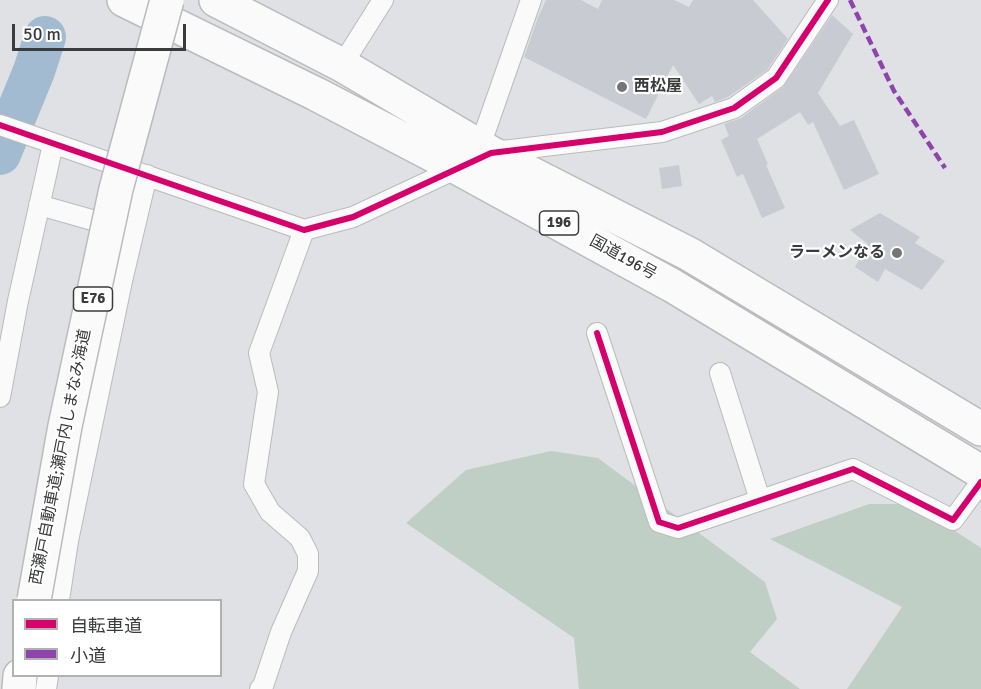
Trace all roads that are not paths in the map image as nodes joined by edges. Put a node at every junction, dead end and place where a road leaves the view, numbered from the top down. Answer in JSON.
{"nodes":[{"id":1,"x":124,"y":0,"type":"edge"},
{"id":2,"x":167,"y":0,"type":"edge"},
{"id":3,"x":216,"y":0,"type":"edge"},
{"id":4,"x":383,"y":0,"type":"edge"},
{"id":5,"x":531,"y":0,"type":"edge"},
{"id":6,"x":828,"y":0,"type":"edge"},
{"id":7,"x":342,"y":65,"type":"junction"},
{"id":8,"x":0,"y":125,"type":"edge"},
{"id":9,"x":53,"y":144,"type":"junction"},
{"id":10,"x":476,"y":156,"type":"junction"},
{"id":11,"x":147,"y":175,"type":"junction"},
{"id":12,"x":39,"y":205,"type":"junction"},
{"id":13,"x":304,"y":230,"type":"junction"},
{"id":14,"x":134,"y":232,"type":"junction"},
{"id":15,"x":597,"y":333,"type":"dead end"},
{"id":16,"x":720,"y":373,"type":"dead end"},
{"id":17,"x":0,"y":397,"type":"edge"},
{"id":18,"x":981,"y":429,"type":"edge"},
{"id":19,"x":981,"y":472,"type":"edge"},
{"id":20,"x":981,"y":482,"type":"edge"},
{"id":21,"x":760,"y":500,"type":"junction"},
{"id":22,"x":34,"y":599,"type":"edge"},
{"id":23,"x":59,"y":599,"type":"edge"},
{"id":24,"x":260,"y":689,"type":"edge"}],
"edges":[{"from":1,"to":10,"type":"highway","name":"国道196号","number":"196"},
{"from":2,"to":22,"type":"highway","name":"西瀬戸自動車道;瀬戸内しまなみ海道","number":"E76","bridge":true},
{"from":3,"to":7,"type":"highway","name":"国道196号","number":"196"},
{"from":4,"to":7,"type":"street"},
{"from":5,"to":10,"type":"street"},
{"from":6,"to":10,"type":"street"},
{"from":7,"to":10,"type":"highway","name":"国道196号","number":"196"},
{"from":8,"to":9,"type":"street"},
{"from":9,"to":11,"type":"street"},
{"from":9,"to":12,"type":"street"},
{"from":10,"to":13,"type":"street"},
{"from":10,"to":18,"type":"highway","name":"国道196号","number":"196"},
{"from":10,"to":19,"type":"highway","name":"国道196号","number":"196"},
{"from":11,"to":13,"type":"street"},
{"from":11,"to":14,"type":"street"},
{"from":12,"to":14,"type":"street"},
{"from":12,"to":17,"type":"street"},
{"from":13,"to":24,"type":"street"},
{"from":14,"to":23,"type":"street"},
{"from":15,"to":21,"type":"street"},
{"from":16,"to":21,"type":"street"},
{"from":20,"to":21,"type":"street"}]}
